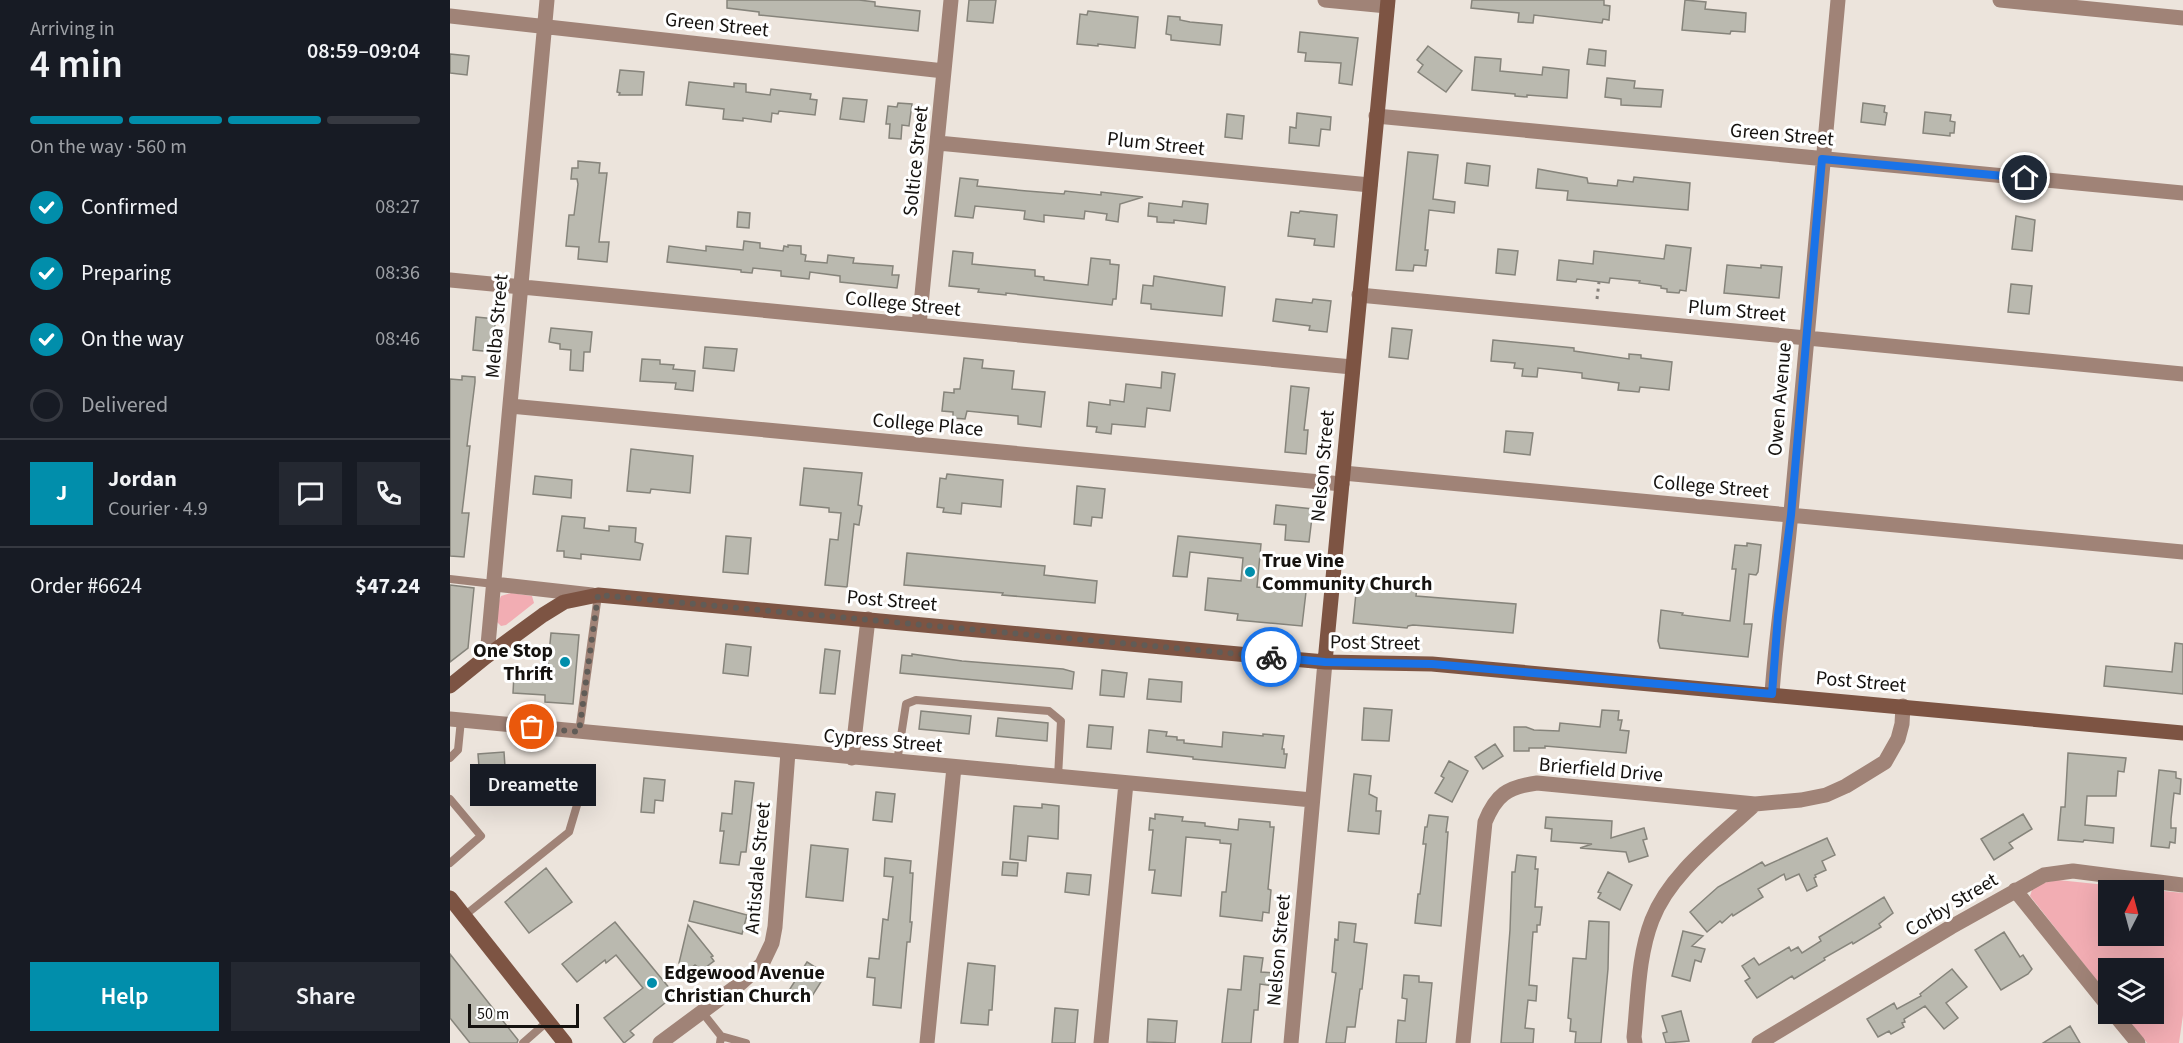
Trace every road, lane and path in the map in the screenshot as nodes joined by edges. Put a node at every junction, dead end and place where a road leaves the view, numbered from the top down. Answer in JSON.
{"nodes":[{"id":1,"x":547,"y":0,"type":"edge"},
{"id":2,"x":951,"y":0,"type":"edge"},
{"id":3,"x":1324,"y":0,"type":"edge"},
{"id":4,"x":1838,"y":0,"type":"edge"},
{"id":5,"x":2000,"y":0,"type":"edge"},
{"id":6,"x":1387,"y":3,"type":"edge"},
{"id":7,"x":450,"y":16,"type":"edge"},
{"id":8,"x":2183,"y":18,"type":"edge"},
{"id":9,"x":544,"y":26,"type":"junction"},
{"id":10,"x":944,"y":70,"type":"junction"},
{"id":11,"x":1376,"y":116,"type":"junction"},
{"id":12,"x":938,"y":143,"type":"junction"},
{"id":13,"x":1822,"y":159,"type":"junction"},
{"id":14,"x":1370,"y":185,"type":"junction"},
{"id":15,"x":2183,"y":194,"type":"edge"},
{"id":16,"x":450,"y":280,"type":"edge"},
{"id":17,"x":1599,"y":282,"type":"dead end"},
{"id":18,"x":521,"y":287,"type":"junction"},
{"id":19,"x":1359,"y":296,"type":"junction"},
{"id":20,"x":1597,"y":299,"type":"dead end"},
{"id":21,"x":919,"y":326,"type":"junction"},
{"id":22,"x":1805,"y":337,"type":"junction"},
{"id":23,"x":1352,"y":367,"type":"junction"},
{"id":24,"x":2183,"y":374,"type":"edge"},
{"id":25,"x":510,"y":406,"type":"junction"},
{"id":26,"x":1343,"y":478,"type":"junction"},
{"id":27,"x":1791,"y":515,"type":"junction"},
{"id":28,"x":2183,"y":552,"type":"edge"},
{"id":29,"x":450,"y":579,"type":"edge"},
{"id":30,"x":494,"y":584,"type":"junction"},
{"id":31,"x":597,"y":595,"type":"junction"},
{"id":32,"x":868,"y":619,"type":"junction"},
{"id":33,"x":487,"y":656,"type":"junction"},
{"id":34,"x":1325,"y":662,"type":"junction"},
{"id":35,"x":450,"y":686,"type":"edge"},
{"id":36,"x":1772,"y":694,"type":"junction"},
{"id":37,"x":1903,"y":706,"type":"junction"},
{"id":38,"x":455,"y":720,"type":"edge"},
{"id":39,"x":579,"y":732,"type":"junction"},
{"id":40,"x":2183,"y":733,"type":"edge"},
{"id":41,"x":788,"y":752,"type":"junction"},
{"id":42,"x":450,"y":758,"type":"edge"},
{"id":43,"x":852,"y":758,"type":"junction"},
{"id":44,"x":897,"y":762,"type":"junction"},
{"id":45,"x":954,"y":767,"type":"junction"},
{"id":46,"x":1058,"y":777,"type":"junction"},
{"id":47,"x":1126,"y":783,"type":"junction"},
{"id":48,"x":580,"y":795,"type":"dead end"},
{"id":49,"x":450,"y":799,"type":"edge"},
{"id":50,"x":1312,"y":800,"type":"junction"},
{"id":51,"x":1755,"y":804,"type":"junction"},
{"id":52,"x":450,"y":863,"type":"edge"},
{"id":53,"x":2183,"y":885,"type":"edge"},
{"id":54,"x":2015,"y":890,"type":"junction"},
{"id":55,"x":450,"y":898,"type":"edge"},
{"id":56,"x":464,"y":916,"type":"junction"},
{"id":57,"x":2098,"y":993,"type":"edge"},
{"id":58,"x":702,"y":1011,"type":"junction"},
{"id":59,"x":548,"y":1021,"type":"junction"},
{"id":60,"x":2122,"y":1024,"type":"edge"},
{"id":61,"x":721,"y":1040,"type":"edge"},
{"id":62,"x":523,"y":1043,"type":"edge"},
{"id":63,"x":565,"y":1043,"type":"edge"},
{"id":64,"x":660,"y":1043,"type":"edge"},
{"id":65,"x":746,"y":1043,"type":"edge"},
{"id":66,"x":927,"y":1043,"type":"edge"},
{"id":67,"x":1101,"y":1043,"type":"edge"},
{"id":68,"x":1291,"y":1043,"type":"edge"},
{"id":69,"x":1463,"y":1043,"type":"edge"},
{"id":70,"x":1635,"y":1043,"type":"edge"},
{"id":71,"x":1759,"y":1043,"type":"edge"},
{"id":72,"x":2138,"y":1043,"type":"edge"}],
"edges":[{"from":1,"to":9,"type":"street","name":"Melba Street"},
{"from":2,"to":10,"type":"street","name":"Soltice Street"},
{"from":3,"to":6,"type":"street"},
{"from":4,"to":13,"type":"street","name":"Owen Avenue"},
{"from":5,"to":8,"type":"street"},
{"from":6,"to":11,"type":"main road","name":"Nelson Street"},
{"from":7,"to":9,"type":"street","name":"Green Street"},
{"from":9,"to":10,"type":"street","name":"Green Street"},
{"from":9,"to":18,"type":"street","name":"Melba Street"},
{"from":10,"to":12,"type":"street","name":"Soltice Street"},
{"from":11,"to":13,"type":"street","name":"Green Street"},
{"from":11,"to":14,"type":"main road","name":"Nelson Street"},
{"from":12,"to":14,"type":"street","name":"Plum Street"},
{"from":12,"to":21,"type":"street","name":"Soltice Street"},
{"from":13,"to":15,"type":"street","name":"Green Street"},
{"from":13,"to":22,"type":"street","name":"Owen Avenue"},
{"from":14,"to":19,"type":"main road","name":"Nelson Street"},
{"from":16,"to":18,"type":"street","name":"College Street"},
{"from":17,"to":20,"type":"path"},
{"from":18,"to":21,"type":"street","name":"College Street"},
{"from":18,"to":25,"type":"street","name":"Melba Street"},
{"from":19,"to":22,"type":"street","name":"Plum Street"},
{"from":19,"to":23,"type":"main road","name":"Nelson Street"},
{"from":21,"to":23,"type":"street","name":"College Street"},
{"from":22,"to":24,"type":"street","name":"Plum Street"},
{"from":22,"to":27,"type":"street","name":"Owen Avenue"},
{"from":23,"to":26,"type":"main road","name":"Nelson Street"},
{"from":25,"to":26,"type":"street","name":"College Place"},
{"from":25,"to":30,"type":"street","name":"Melba Street"},
{"from":26,"to":27,"type":"street","name":"College Street"},
{"from":26,"to":34,"type":"main road","name":"Nelson Street"},
{"from":27,"to":28,"type":"street","name":"College Street"},
{"from":27,"to":36,"type":"street","name":"Owen Avenue"},
{"from":29,"to":30,"type":"lane"},
{"from":30,"to":31,"type":"street"},
{"from":30,"to":33,"type":"street","name":"Melba Street"},
{"from":31,"to":32,"type":"main road","name":"Post Street"},
{"from":31,"to":33,"type":"main road","name":"Post Street"},
{"from":31,"to":39,"type":"lane"},
{"from":32,"to":34,"type":"main road","name":"Post Street"},
{"from":32,"to":43,"type":"street"},
{"from":33,"to":35,"type":"main road","name":"Post Street"},
{"from":34,"to":36,"type":"main road","name":"Post Street"},
{"from":34,"to":50,"type":"street","name":"Nelson Street"},
{"from":36,"to":37,"type":"main road","name":"Post Street"},
{"from":37,"to":40,"type":"main road","name":"Post Street"},
{"from":37,"to":51,"type":"street","name":"Brierfield Drive"},
{"from":38,"to":39,"type":"street","name":"Cypress Street"},
{"from":38,"to":42,"type":"lane"},
{"from":39,"to":41,"type":"street","name":"Cypress Street"},
{"from":41,"to":43,"type":"street","name":"Cypress Street"},
{"from":41,"to":58,"type":"street","name":"Antisdale Street"},
{"from":43,"to":44,"type":"street","name":"Cypress Street"},
{"from":44,"to":45,"type":"street","name":"Cypress Street"},
{"from":44,"to":46,"type":"lane"},
{"from":45,"to":46,"type":"street","name":"Cypress Street"},
{"from":45,"to":66,"type":"street"},
{"from":46,"to":47,"type":"street","name":"Cypress Street"},
{"from":47,"to":50,"type":"street","name":"Cypress Street"},
{"from":47,"to":67,"type":"street"},
{"from":48,"to":56,"type":"lane"},
{"from":49,"to":52,"type":"lane"},
{"from":50,"to":68,"type":"street","name":"Nelson Street"},
{"from":51,"to":69,"type":"street","name":"Brierfield Drive"},
{"from":51,"to":70,"type":"street"},
{"from":53,"to":54,"type":"street","name":"Corby Street"},
{"from":54,"to":57,"type":"street"},
{"from":54,"to":71,"type":"street","name":"Corby Street"},
{"from":55,"to":56,"type":"main road"},
{"from":56,"to":59,"type":"main road"},
{"from":58,"to":61,"type":"lane"},
{"from":58,"to":64,"type":"street","name":"Antisdale Street"},
{"from":59,"to":62,"type":"lane"},
{"from":59,"to":63,"type":"main road"},
{"from":60,"to":72,"type":"street"},
{"from":61,"to":65,"type":"lane"}]}
